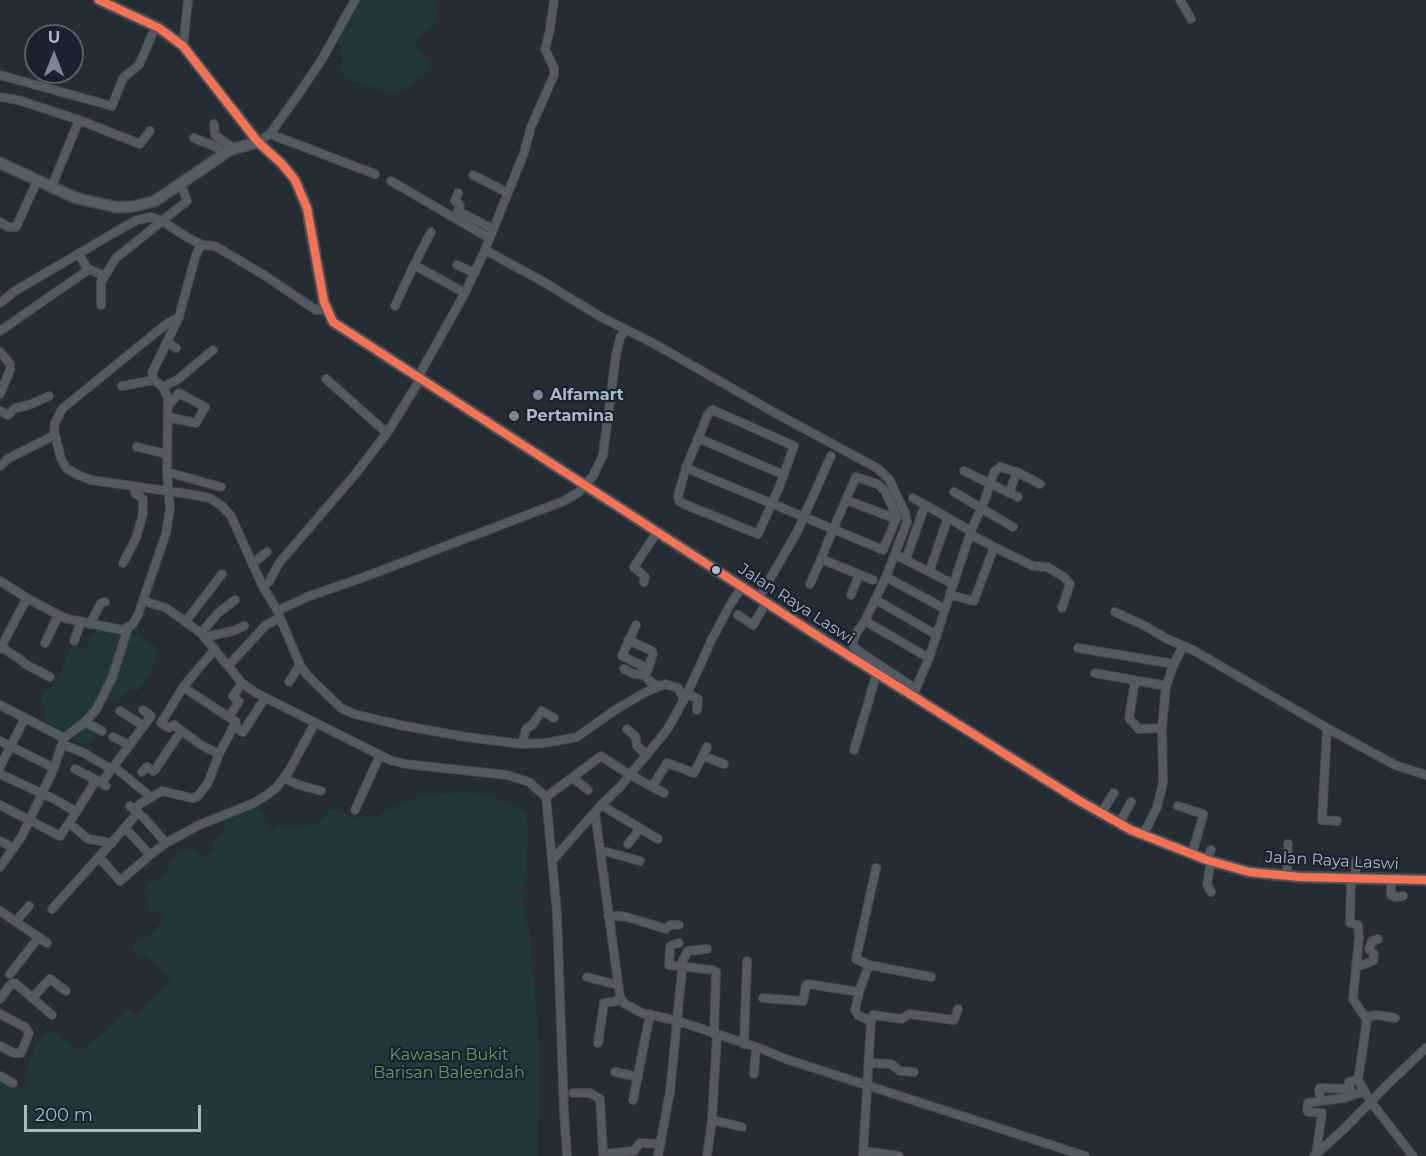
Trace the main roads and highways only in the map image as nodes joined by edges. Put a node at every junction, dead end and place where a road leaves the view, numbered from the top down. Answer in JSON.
{"nodes":[{"id":1,"x":99,"y":0,"type":"edge"},
{"id":2,"x":258,"y":142,"type":"junction"},
{"id":3,"x":0,"y":163,"type":"edge"},
{"id":4,"x":1426,"y":880,"type":"edge"}],
"edges":[{"from":1,"to":2,"type":"main road"},
{"from":2,"to":3,"type":"main road"},
{"from":2,"to":4,"type":"main road","name":"Jalan Raya Laswi"}]}
